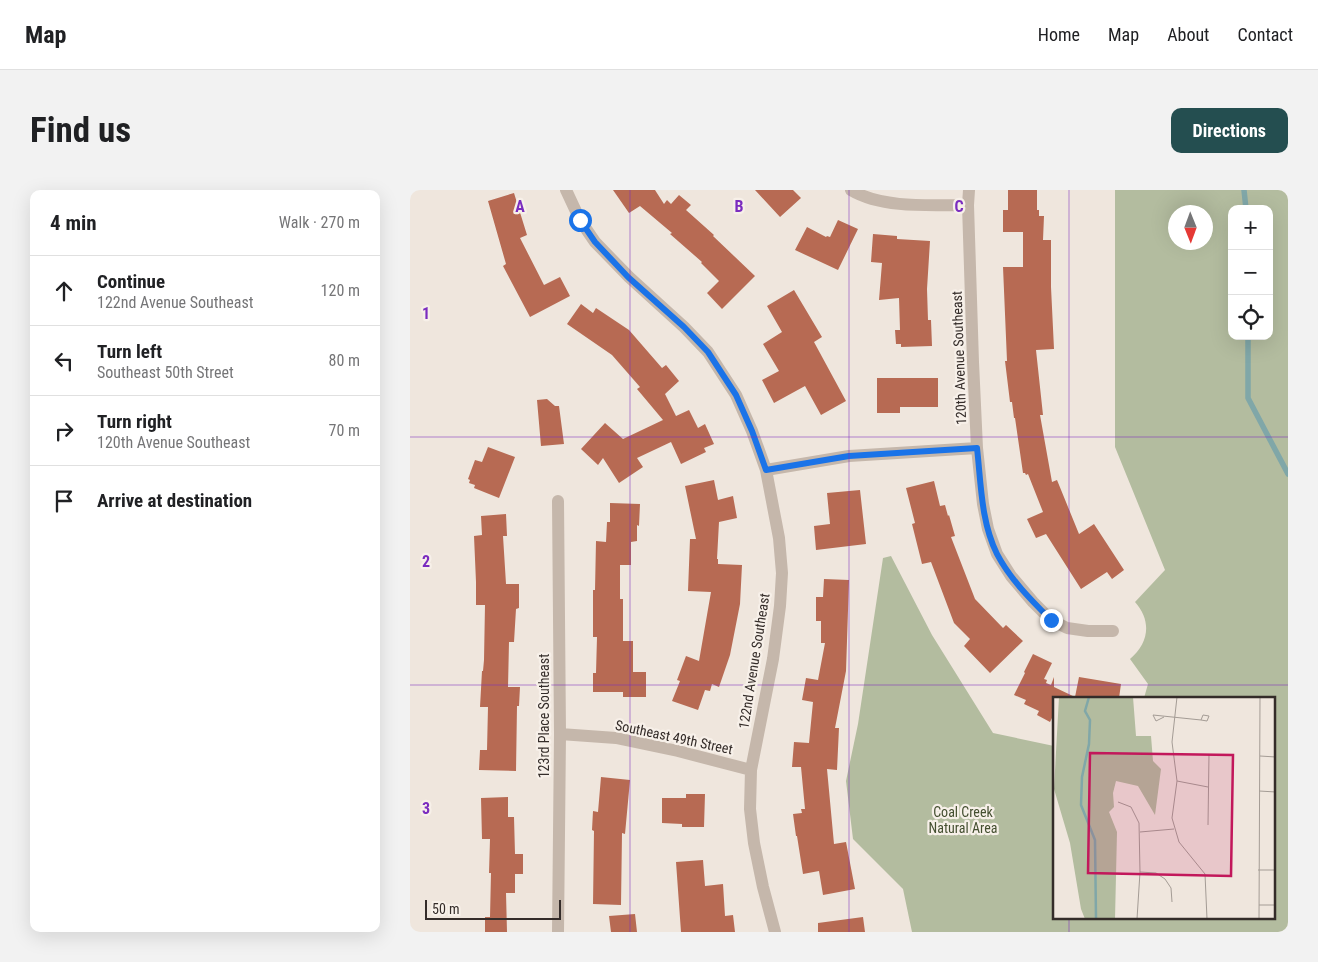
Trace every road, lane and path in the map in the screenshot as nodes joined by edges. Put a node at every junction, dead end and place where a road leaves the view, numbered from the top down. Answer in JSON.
{"nodes":[{"id":1,"x":566,"y":190,"type":"edge"},
{"id":2,"x":852,"y":190,"type":"edge"},
{"id":3,"x":969,"y":190,"type":"edge"},
{"id":4,"x":968,"y":206,"type":"junction"},
{"id":5,"x":977,"y":448,"type":"junction"},
{"id":6,"x":766,"y":470,"type":"junction"},
{"id":7,"x":558,"y":501,"type":"dead end"},
{"id":8,"x":1112,"y":631,"type":"dead end"},
{"id":9,"x":560,"y":734,"type":"junction"},
{"id":10,"x":751,"y":770,"type":"junction"},
{"id":11,"x":558,"y":932,"type":"edge"},
{"id":12,"x":775,"y":932,"type":"edge"}],
"edges":[{"from":1,"to":6,"type":"street","name":"122nd Avenue Southeast"},
{"from":2,"to":4,"type":"street"},
{"from":3,"to":4,"type":"street","name":"120th Avenue Southeast"},
{"from":4,"to":5,"type":"street","name":"120th Avenue Southeast"},
{"from":5,"to":6,"type":"street"},
{"from":5,"to":8,"type":"street","name":"120th Avenue Southeast"},
{"from":6,"to":10,"type":"street","name":"122nd Avenue Southeast"},
{"from":7,"to":9,"type":"street","name":"123rd Place Southeast"},
{"from":9,"to":10,"type":"street","name":"Southeast 49th Street"},
{"from":9,"to":11,"type":"street","name":"123rd Place Southeast"},
{"from":10,"to":12,"type":"street","name":"122nd Avenue Southeast"}]}
